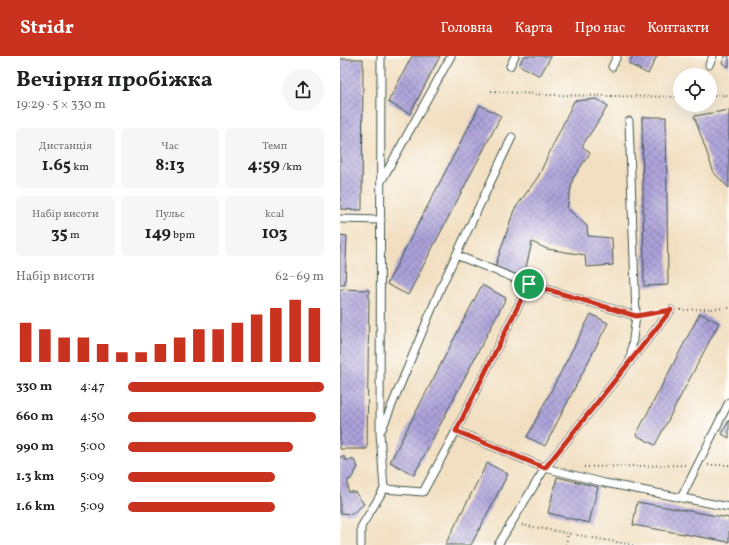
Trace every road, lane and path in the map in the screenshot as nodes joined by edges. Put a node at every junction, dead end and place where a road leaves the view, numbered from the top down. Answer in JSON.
{"nodes":[{"id":1,"x":382,"y":56,"type":"edge"},
{"id":2,"x":451,"y":56,"type":"edge"},
{"id":3,"x":515,"y":56,"type":"edge"},
{"id":4,"x":617,"y":56,"type":"edge"},
{"id":5,"x":714,"y":56,"type":"edge"},
{"id":6,"x":709,"y":65,"type":"dead end"},
{"id":7,"x":510,"y":66,"type":"dead end"},
{"id":8,"x":612,"y":67,"type":"dead end"},
{"id":9,"x":491,"y":92,"type":"dead end"},
{"id":10,"x":729,"y":95,"type":"edge"},
{"id":11,"x":717,"y":96,"type":"edge"},
{"id":12,"x":673,"y":97,"type":"edge"},
{"id":13,"x":629,"y":121,"type":"dead end"},
{"id":14,"x":512,"y":138,"type":"dead end"},
{"id":15,"x":381,"y":182,"type":"junction"},
{"id":16,"x":340,"y":220,"type":"edge"},
{"id":17,"x":381,"y":220,"type":"junction"},
{"id":18,"x":456,"y":255,"type":"junction"},
{"id":19,"x":529,"y":284,"type":"junction"},
{"id":20,"x":729,"y":308,"type":"edge"},
{"id":21,"x":671,"y":310,"type":"junction"},
{"id":22,"x":636,"y":316,"type":"junction"},
{"id":23,"x":630,"y":362,"type":"junction"},
{"id":24,"x":729,"y":402,"type":"edge"},
{"id":25,"x":456,"y":431,"type":"junction"},
{"id":26,"x":380,"y":433,"type":"junction"},
{"id":27,"x":697,"y":465,"type":"junction"},
{"id":28,"x":729,"y":465,"type":"edge"},
{"id":29,"x":583,"y":467,"type":"dead end"},
{"id":30,"x":545,"y":468,"type":"junction"},
{"id":31,"x":384,"y":489,"type":"junction"},
{"id":32,"x":681,"y":498,"type":"junction"},
{"id":33,"x":729,"y":507,"type":"edge"},
{"id":34,"x":512,"y":523,"type":"junction"},
{"id":35,"x":568,"y":533,"type":"junction"},
{"id":36,"x":361,"y":545,"type":"edge"},
{"id":37,"x":498,"y":545,"type":"edge"},
{"id":38,"x":566,"y":545,"type":"edge"},
{"id":39,"x":633,"y":545,"type":"edge"}],
"edges":[{"from":1,"to":15,"type":"lane"},
{"from":2,"to":15,"type":"lane"},
{"from":3,"to":7,"type":"lane"},
{"from":4,"to":8,"type":"lane"},
{"from":5,"to":6,"type":"lane"},
{"from":9,"to":12,"type":"path"},
{"from":10,"to":11,"type":"path"},
{"from":13,"to":22,"type":"lane"},
{"from":14,"to":18,"type":"lane"},
{"from":15,"to":17,"type":"lane"},
{"from":16,"to":17,"type":"lane"},
{"from":17,"to":26,"type":"lane"},
{"from":18,"to":19,"type":"lane"},
{"from":18,"to":26,"type":"lane"},
{"from":19,"to":22,"type":"lane"},
{"from":19,"to":25,"type":"lane"},
{"from":20,"to":21,"type":"path"},
{"from":21,"to":22,"type":"path"},
{"from":21,"to":23,"type":"lane"},
{"from":22,"to":23,"type":"lane"},
{"from":23,"to":30,"type":"lane"},
{"from":24,"to":27,"type":"lane"},
{"from":25,"to":30,"type":"lane"},
{"from":25,"to":31,"type":"lane"},
{"from":26,"to":31,"type":"lane"},
{"from":27,"to":28,"type":"path"},
{"from":27,"to":29,"type":"path"},
{"from":27,"to":32,"type":"lane"},
{"from":30,"to":32,"type":"lane"},
{"from":30,"to":34,"type":"lane"},
{"from":31,"to":36,"type":"lane"},
{"from":32,"to":33,"type":"lane"},
{"from":34,"to":35,"type":"path"},
{"from":34,"to":37,"type":"lane"},
{"from":35,"to":38,"type":"path"},
{"from":35,"to":39,"type":"path"}]}
